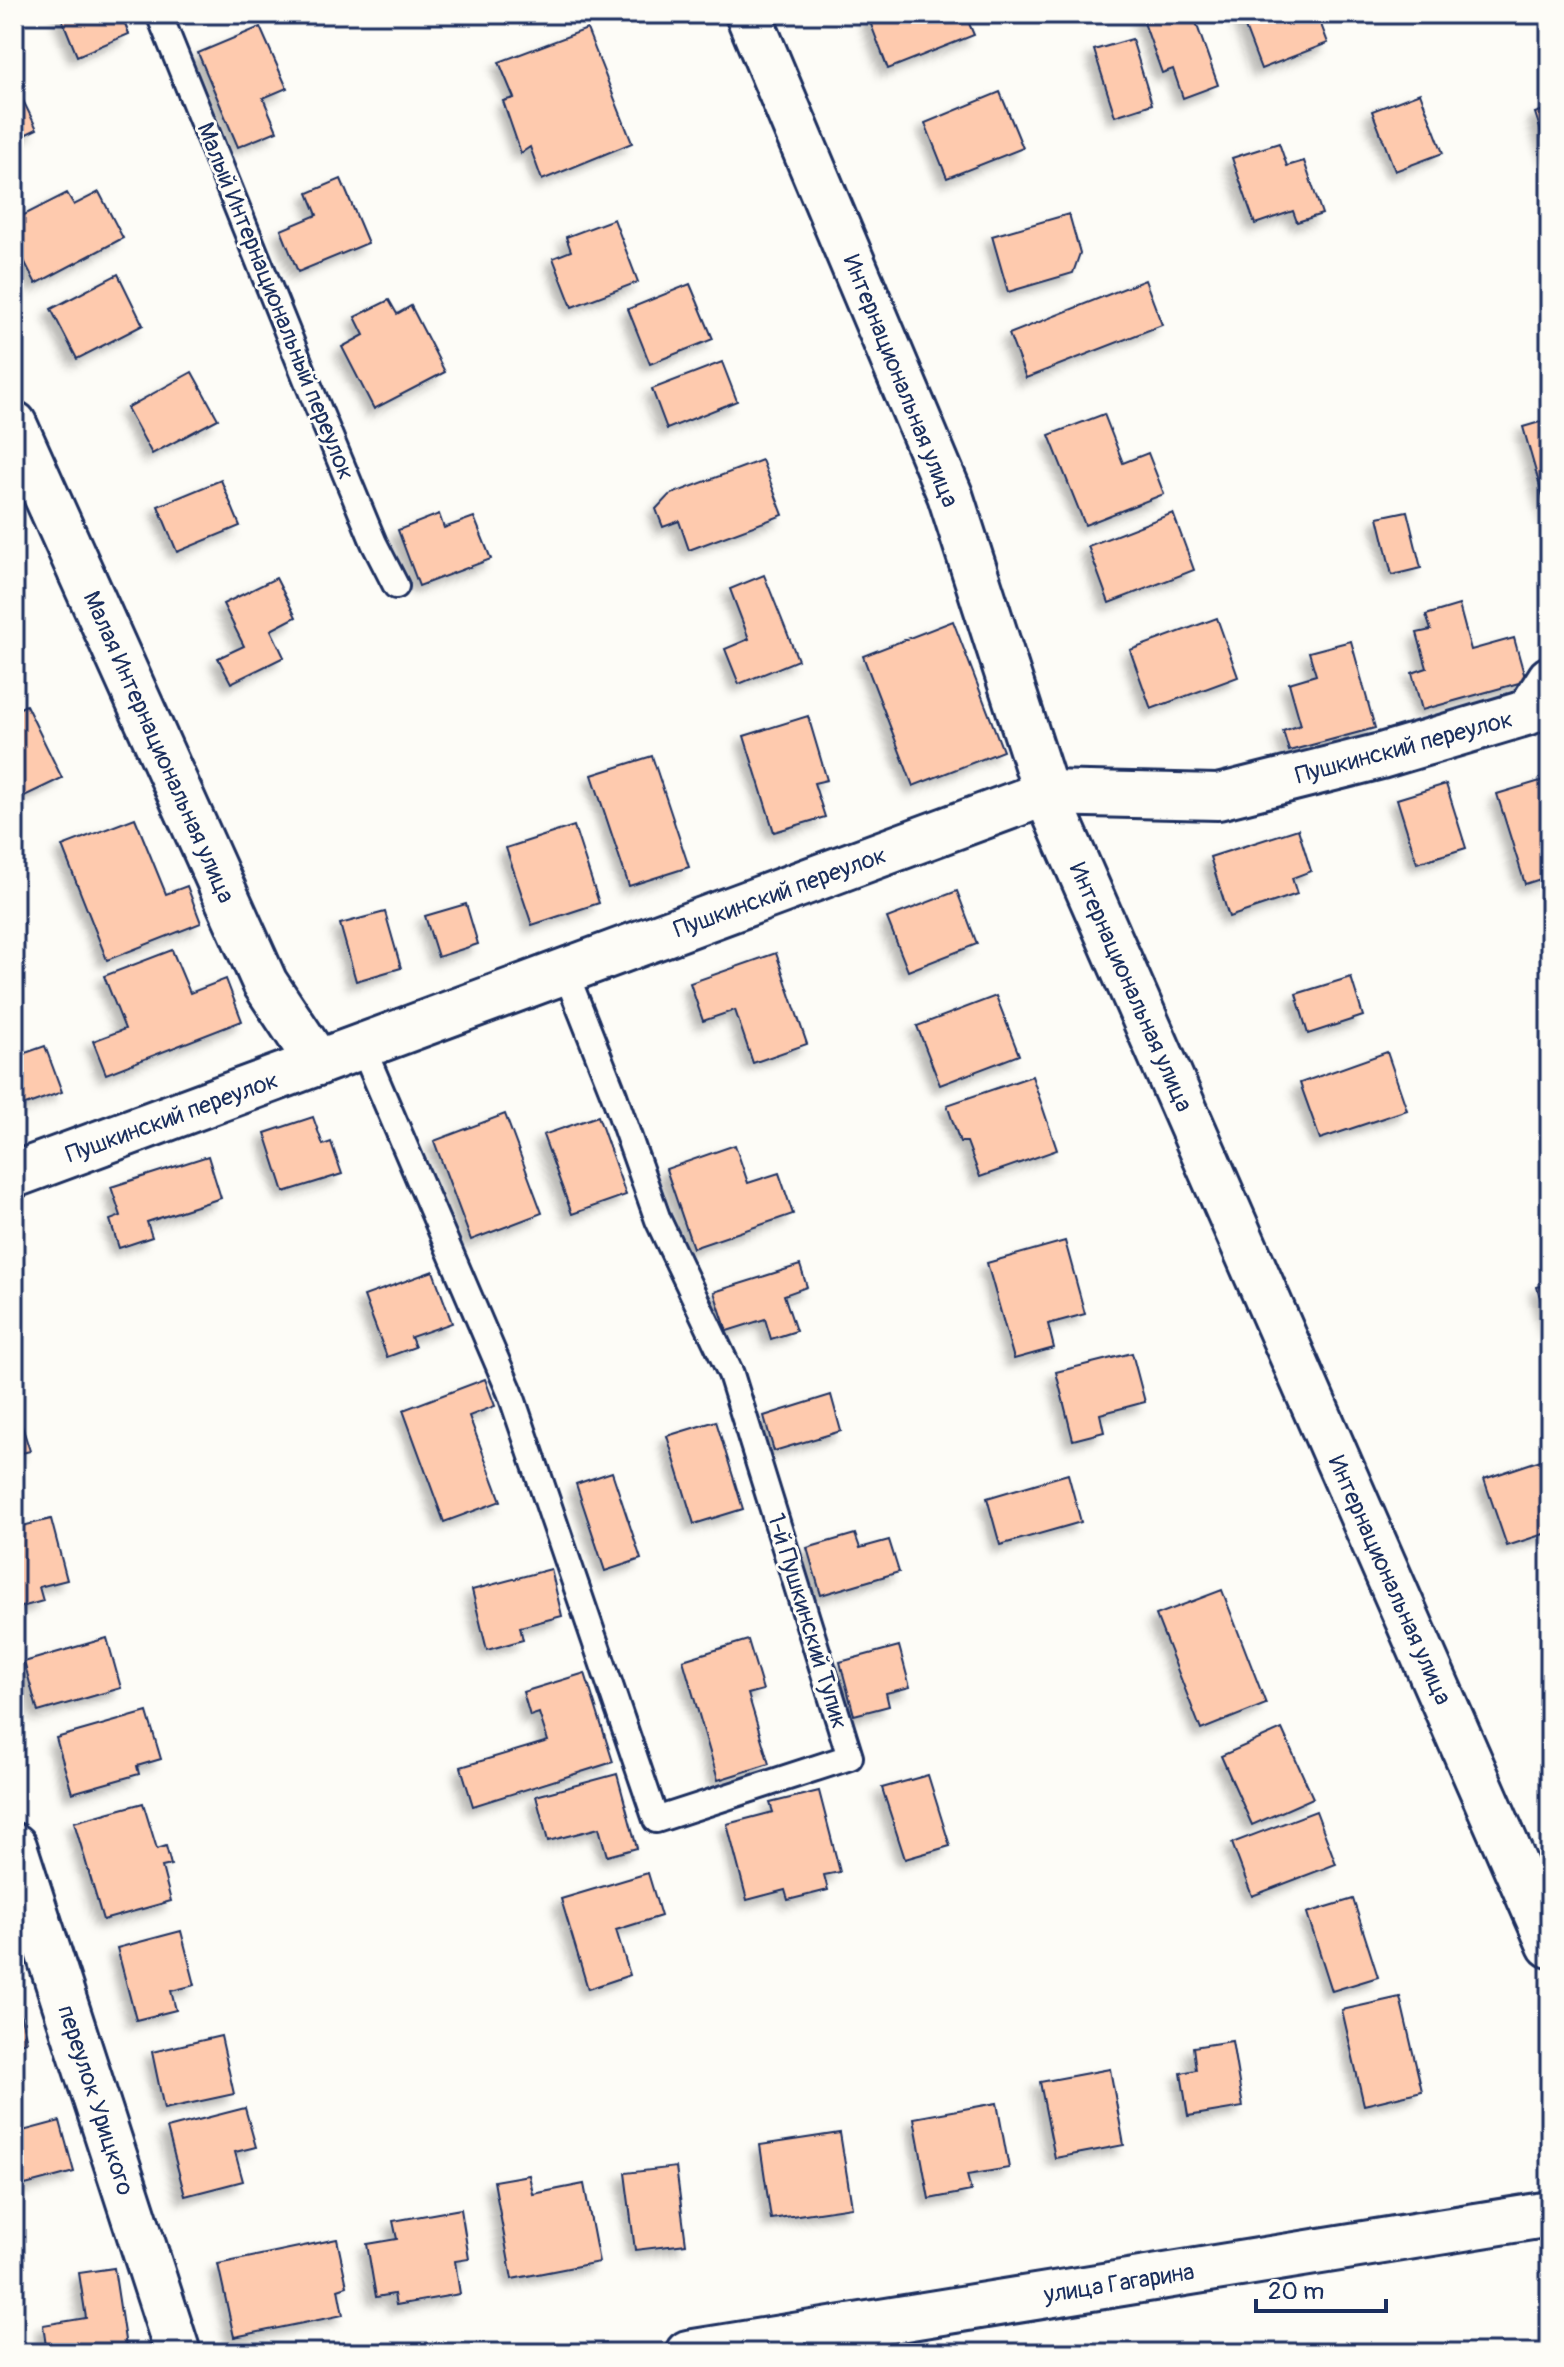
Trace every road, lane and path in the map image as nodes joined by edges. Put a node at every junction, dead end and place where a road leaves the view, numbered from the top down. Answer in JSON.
{"nodes":[{"id":1,"x":159,"y":14,"type":"edge"},
{"id":2,"x":748,"y":14,"type":"edge"},
{"id":3,"x":14,"y":424,"type":"edge"},
{"id":4,"x":396,"y":586,"type":"dead end"},
{"id":5,"x":1550,"y":679,"type":"edge"},
{"id":6,"x":1046,"y":793,"type":"junction"},
{"id":7,"x":565,"y":971,"type":"junction"},
{"id":8,"x":362,"y":1046,"type":"junction"},
{"id":9,"x":318,"y":1063,"type":"junction"},
{"id":10,"x":14,"y":1175,"type":"edge"},
{"id":11,"x":14,"y":1846,"type":"edge"},
{"id":12,"x":1550,"y":1945,"type":"edge"},
{"id":13,"x":1550,"y":2214,"type":"edge"},
{"id":14,"x":178,"y":2353,"type":"edge"},
{"id":15,"x":688,"y":2353,"type":"edge"}],
"edges":[{"from":1,"to":4,"type":"lane","name":"Малый Интернациональный переулок"},
{"from":2,"to":6,"type":"street","name":"Интернациональная улица"},
{"from":3,"to":9,"type":"street","name":"Малая Интернациональная улица"},
{"from":5,"to":6,"type":"street","name":"Пушкинский переулок"},
{"from":6,"to":7,"type":"street","name":"Пушкинский переулок"},
{"from":6,"to":12,"type":"street","name":"Интернациональная улица"},
{"from":7,"to":8,"type":"street","name":"Пушкинский переулок"},
{"from":7,"to":8,"type":"lane","name":"1-й Пушкинский Тупик"},
{"from":8,"to":9,"type":"street","name":"Пушкинский переулок"},
{"from":9,"to":10,"type":"street","name":"Пушкинский переулок"},
{"from":11,"to":14,"type":"street","name":"переулок Урицкого"},
{"from":13,"to":15,"type":"street","name":"улица Гагарина"}]}
